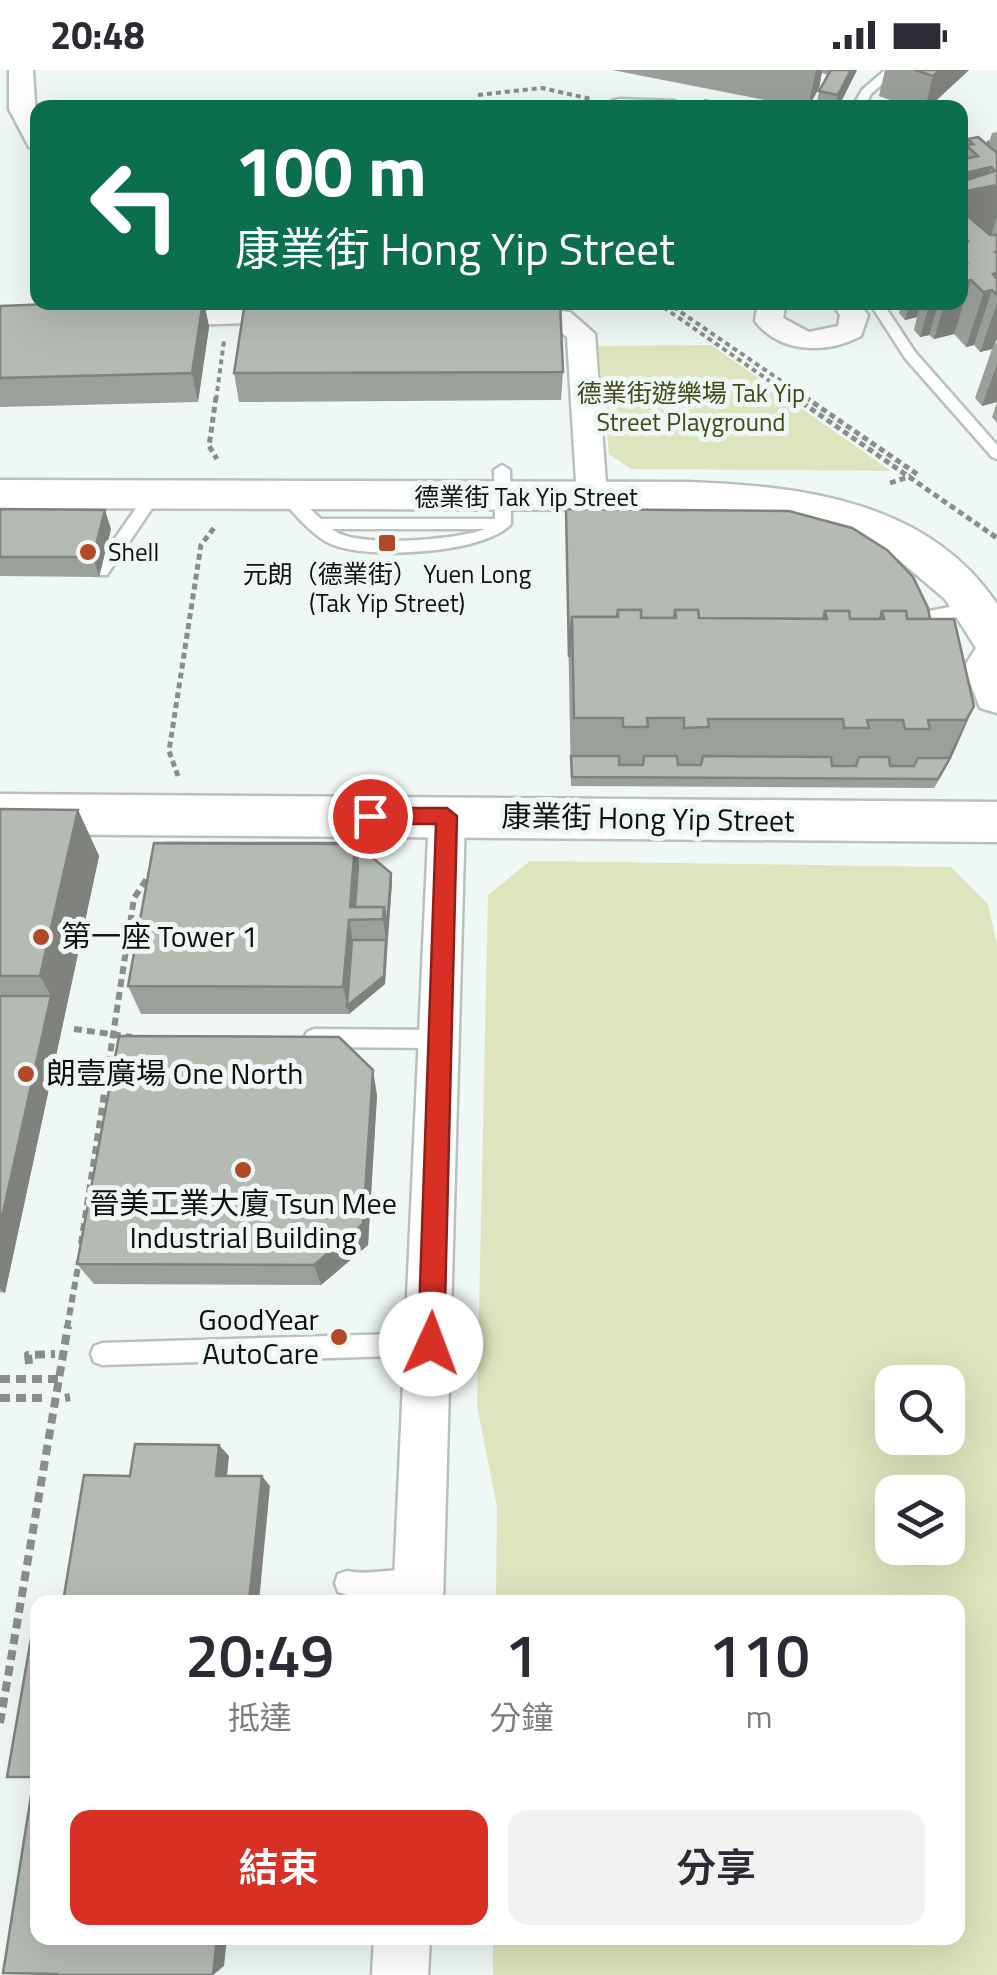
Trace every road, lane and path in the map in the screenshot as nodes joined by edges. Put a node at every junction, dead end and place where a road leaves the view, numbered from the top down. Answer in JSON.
{"nodes":[{"id":1,"x":21,"y":70,"type":"edge"},
{"id":2,"x":892,"y":70,"type":"edge"},
{"id":3,"x":478,"y":95,"type":"dead end"},
{"id":4,"x":594,"y":100,"type":"edge"},
{"id":5,"x":862,"y":100,"type":"edge"},
{"id":6,"x":30,"y":126,"type":"edge"},
{"id":7,"x":997,"y":142,"type":"edge"},
{"id":8,"x":968,"y":144,"type":"edge"},
{"id":9,"x":203,"y":310,"type":"edge"},
{"id":10,"x":232,"y":310,"type":"edge"},
{"id":11,"x":668,"y":310,"type":"edge"},
{"id":12,"x":678,"y":310,"type":"edge"},
{"id":13,"x":771,"y":310,"type":"edge"},
{"id":14,"x":850,"y":310,"type":"edge"},
{"id":15,"x":880,"y":310,"type":"edge"},
{"id":16,"x":491,"y":314,"type":"edge"},
{"id":17,"x":334,"y":315,"type":"edge"},
{"id":18,"x":135,"y":318,"type":"edge"},
{"id":19,"x":223,"y":346,"type":"dead end"},
{"id":20,"x":210,"y":446,"type":"dead end"},
{"id":21,"x":997,"y":454,"type":"edge"},
{"id":22,"x":908,"y":477,"type":"junction"},
{"id":23,"x":890,"y":483,"type":"dead end"},
{"id":24,"x":0,"y":494,"type":"edge"},
{"id":25,"x":152,"y":495,"type":"junction"},
{"id":26,"x":593,"y":505,"type":"junction"},
{"id":27,"x":214,"y":528,"type":"dead end"},
{"id":28,"x":997,"y":538,"type":"edge"},
{"id":29,"x":101,"y":570,"type":"dead end"},
{"id":30,"x":975,"y":608,"type":"junction"},
{"id":31,"x":924,"y":618,"type":"edge"},
{"id":32,"x":997,"y":644,"type":"edge"},
{"id":33,"x":997,"y":654,"type":"edge"},
{"id":34,"x":997,"y":696,"type":"edge"},
{"id":35,"x":169,"y":751,"type":"dead end"},
{"id":36,"x":0,"y":814,"type":"edge"},
{"id":37,"x":447,"y":816,"type":"junction"},
{"id":38,"x":997,"y":822,"type":"edge"},
{"id":39,"x":134,"y":898,"type":"dead end"},
{"id":40,"x":74,"y":1029,"type":"dead end"},
{"id":41,"x":113,"y":1033,"type":"junction"},
{"id":42,"x":137,"y":1037,"type":"edge"},
{"id":43,"x":287,"y":1038,"type":"edge"},
{"id":44,"x":440,"y":1039,"type":"junction"},
{"id":45,"x":431,"y":1344,"type":"junction"},
{"id":46,"x":55,"y":1354,"type":"dead end"},
{"id":47,"x":102,"y":1354,"type":"dead end"},
{"id":48,"x":29,"y":1364,"type":"dead end"},
{"id":49,"x":0,"y":1379,"type":"edge"},
{"id":50,"x":61,"y":1379,"type":"junction"},
{"id":51,"x":0,"y":1398,"type":"edge"},
{"id":52,"x":44,"y":1398,"type":"dead end"},
{"id":53,"x":347,"y":1583,"type":"dead end"},
{"id":54,"x":418,"y":1593,"type":"edge"},
{"id":55,"x":0,"y":1723,"type":"edge"},
{"id":56,"x":402,"y":1945,"type":"edge"},
{"id":57,"x":400,"y":1975,"type":"edge"}],
"edges":[{"from":1,"to":6,"type":"street"},
{"from":2,"to":5,"type":"lane"},
{"from":3,"to":4,"type":"path"},
{"from":7,"to":8,"type":"path"},
{"from":9,"to":18,"type":"street"},
{"from":10,"to":17,"type":"street"},
{"from":11,"to":22,"type":"path"},
{"from":12,"to":22,"type":"path"},
{"from":13,"to":14,"type":"street"},
{"from":15,"to":21,"type":"lane"},
{"from":16,"to":26,"type":"street"},
{"from":19,"to":20,"type":"path"},
{"from":22,"to":23,"type":"path"},
{"from":22,"to":28,"type":"path"},
{"from":24,"to":25,"type":"street","name":"德業街 Tak Yip Street"},
{"from":25,"to":26,"type":"street","name":"德業街 Tak Yip Street"},
{"from":25,"to":29,"type":"lane"},
{"from":26,"to":30,"type":"street","name":"德業街 Tak Yip Street"},
{"from":27,"to":35,"type":"path"},
{"from":30,"to":31,"type":"lane"},
{"from":30,"to":32,"type":"street","name":"德業街 Tak Yip Street"},
{"from":33,"to":34,"type":"street"},
{"from":36,"to":37,"type":"street","name":"康業街 Hong Yip Street"},
{"from":37,"to":38,"type":"street","name":"康業街 Hong Yip Street"},
{"from":37,"to":44,"type":"street"},
{"from":39,"to":41,"type":"path"},
{"from":40,"to":41,"type":"path"},
{"from":41,"to":42,"type":"path"},
{"from":41,"to":50,"type":"path"},
{"from":43,"to":44,"type":"lane"},
{"from":44,"to":45,"type":"street"},
{"from":45,"to":47,"type":"lane"},
{"from":45,"to":54,"type":"street"},
{"from":46,"to":48,"type":"path"},
{"from":49,"to":50,"type":"path"},
{"from":50,"to":55,"type":"path"},
{"from":51,"to":52,"type":"path"},
{"from":53,"to":54,"type":"lane"},
{"from":56,"to":57,"type":"street"}]}
